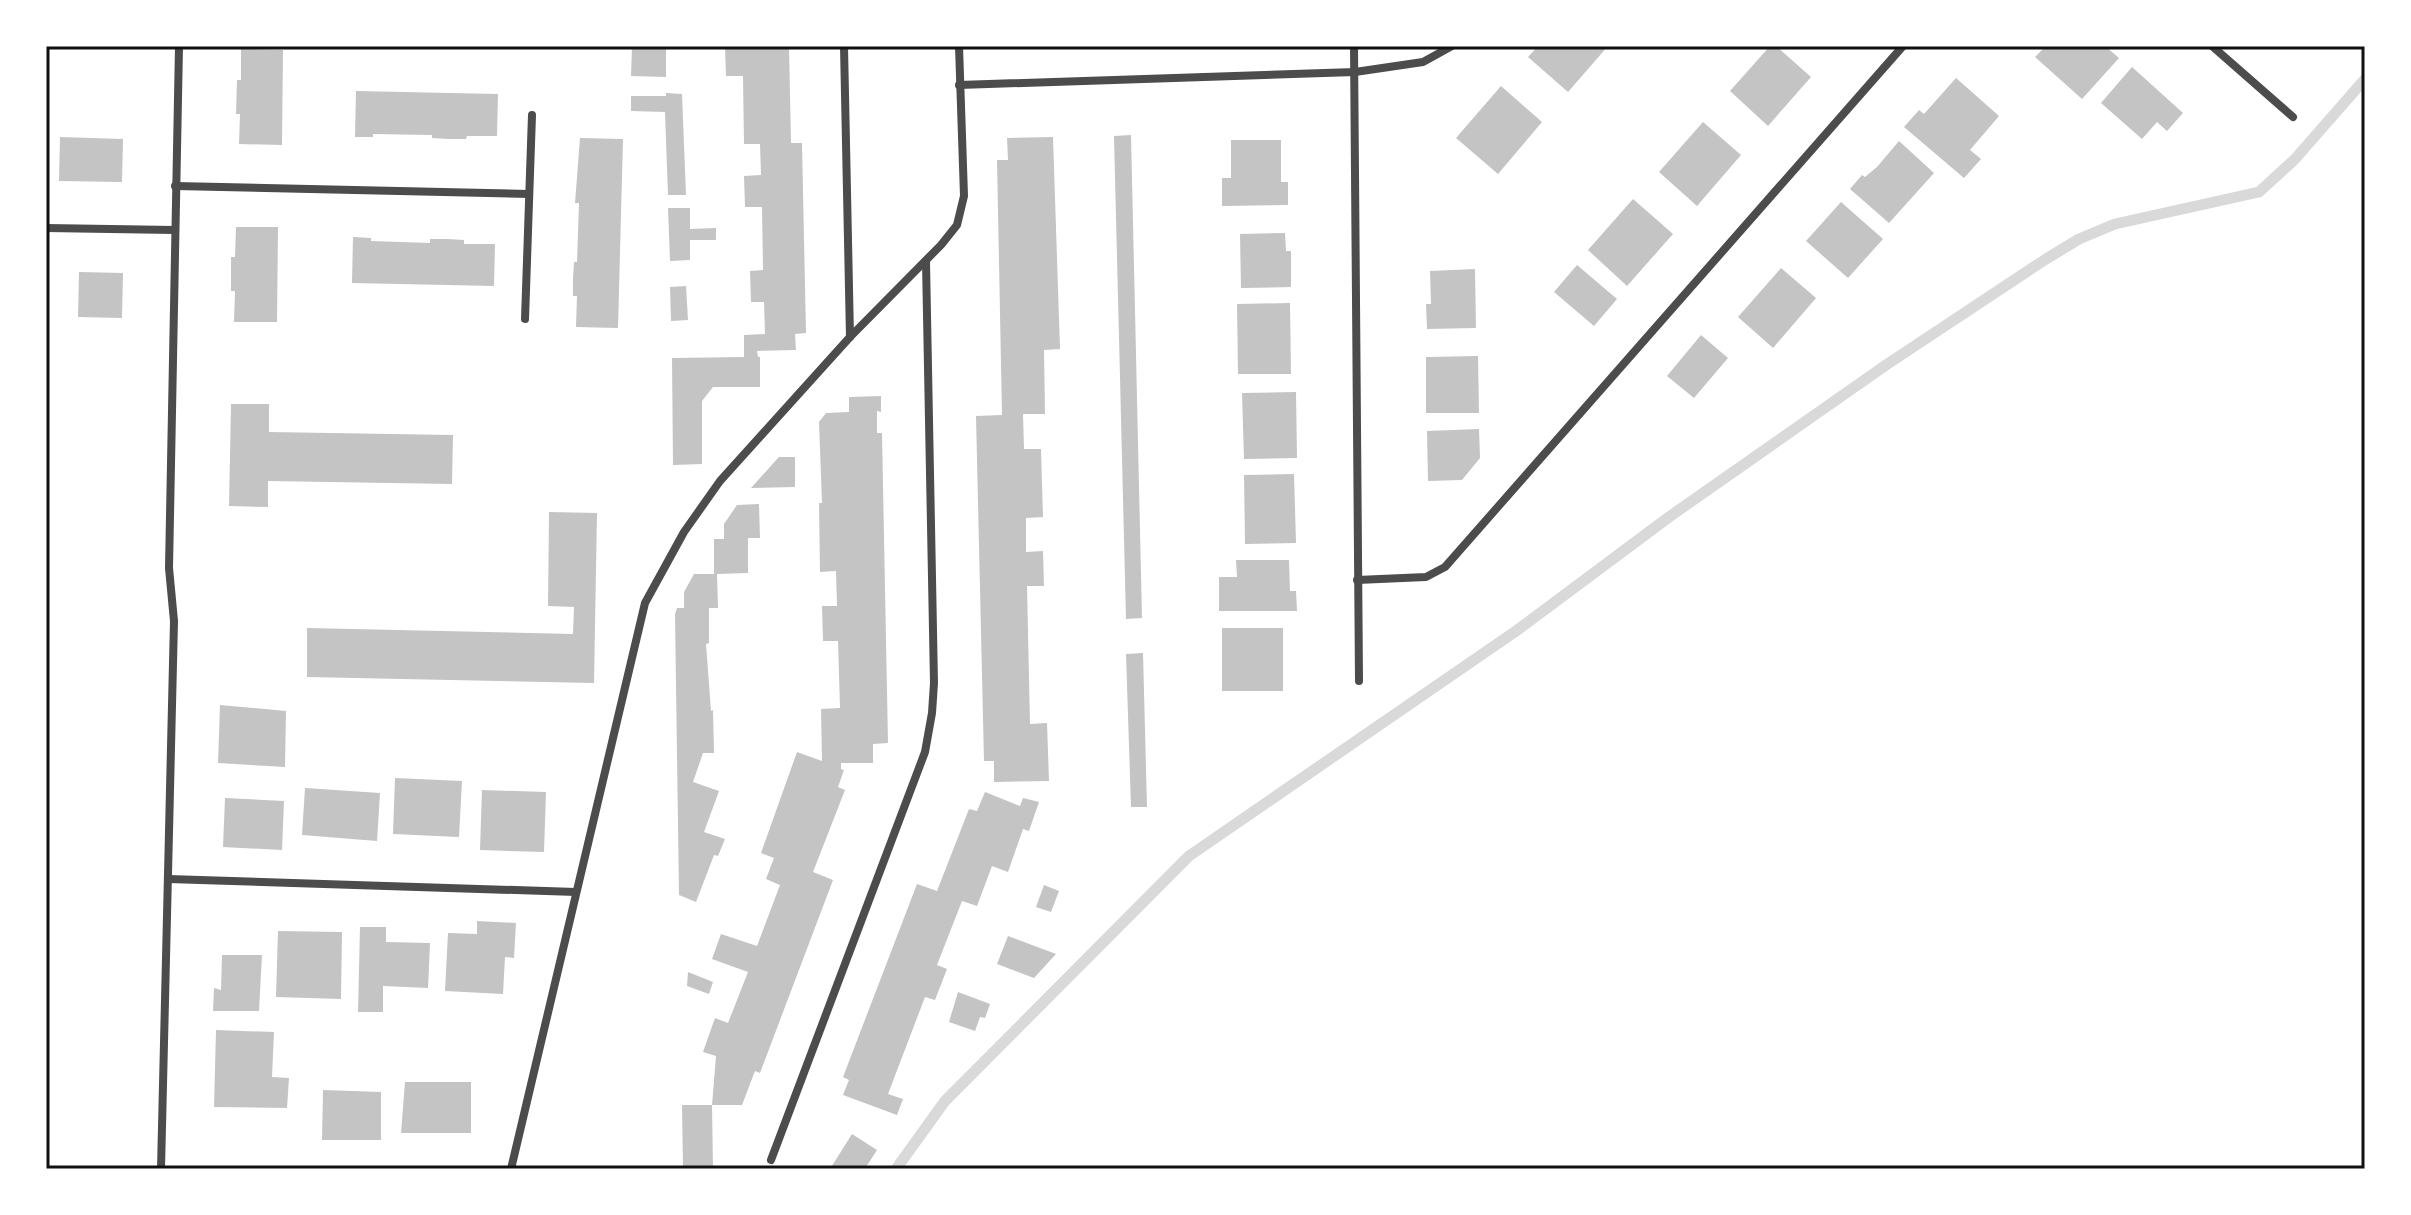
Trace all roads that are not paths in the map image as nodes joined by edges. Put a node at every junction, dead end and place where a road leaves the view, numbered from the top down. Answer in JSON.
{"nodes":[{"id":1,"x":179,"y":46,"type":"edge"},
{"id":2,"x":844,"y":46,"type":"edge"},
{"id":3,"x":959,"y":46,"type":"edge"},
{"id":4,"x":1354,"y":46,"type":"edge"},
{"id":5,"x":1452,"y":46,"type":"edge"},
{"id":6,"x":1903,"y":46,"type":"edge"},
{"id":7,"x":2212,"y":46,"type":"edge"},
{"id":8,"x":1355,"y":72,"type":"junction"},
{"id":9,"x":959,"y":85,"type":"junction"},
{"id":10,"x":532,"y":115,"type":"dead end"},
{"id":11,"x":2293,"y":117,"type":"dead end"},
{"id":12,"x":175,"y":186,"type":"junction"},
{"id":13,"x":529,"y":194,"type":"junction"},
{"id":14,"x":46,"y":228,"type":"edge"},
{"id":15,"x":174,"y":230,"type":"junction"},
{"id":16,"x":926,"y":262,"type":"junction"},
{"id":17,"x":525,"y":319,"type":"dead end"},
{"id":18,"x":850,"y":337,"type":"junction"},
{"id":19,"x":1357,"y":580,"type":"junction"},
{"id":20,"x":1359,"y":681,"type":"dead end"},
{"id":21,"x":168,"y":879,"type":"junction"},
{"id":22,"x":576,"y":892,"type":"junction"},
{"id":23,"x":771,"y":1160,"type":"dead end"},
{"id":24,"x":161,"y":1169,"type":"edge"},
{"id":25,"x":511,"y":1169,"type":"edge"}],
"edges":[{"from":1,"to":12,"type":"street"},
{"from":2,"to":18,"type":"street"},
{"from":3,"to":9,"type":"street"},
{"from":4,"to":8,"type":"street"},
{"from":5,"to":8,"type":"street"},
{"from":6,"to":19,"type":"street"},
{"from":7,"to":11,"type":"street"},
{"from":8,"to":9,"type":"street"},
{"from":8,"to":19,"type":"street"},
{"from":9,"to":16,"type":"street"},
{"from":10,"to":13,"type":"street"},
{"from":12,"to":13,"type":"street"},
{"from":12,"to":15,"type":"street"},
{"from":13,"to":17,"type":"street"},
{"from":14,"to":15,"type":"street"},
{"from":15,"to":21,"type":"street"},
{"from":16,"to":18,"type":"street"},
{"from":16,"to":23,"type":"street"},
{"from":18,"to":22,"type":"street"},
{"from":19,"to":20,"type":"street"},
{"from":21,"to":22,"type":"street"},
{"from":21,"to":24,"type":"street"},
{"from":22,"to":25,"type":"street"}]}
